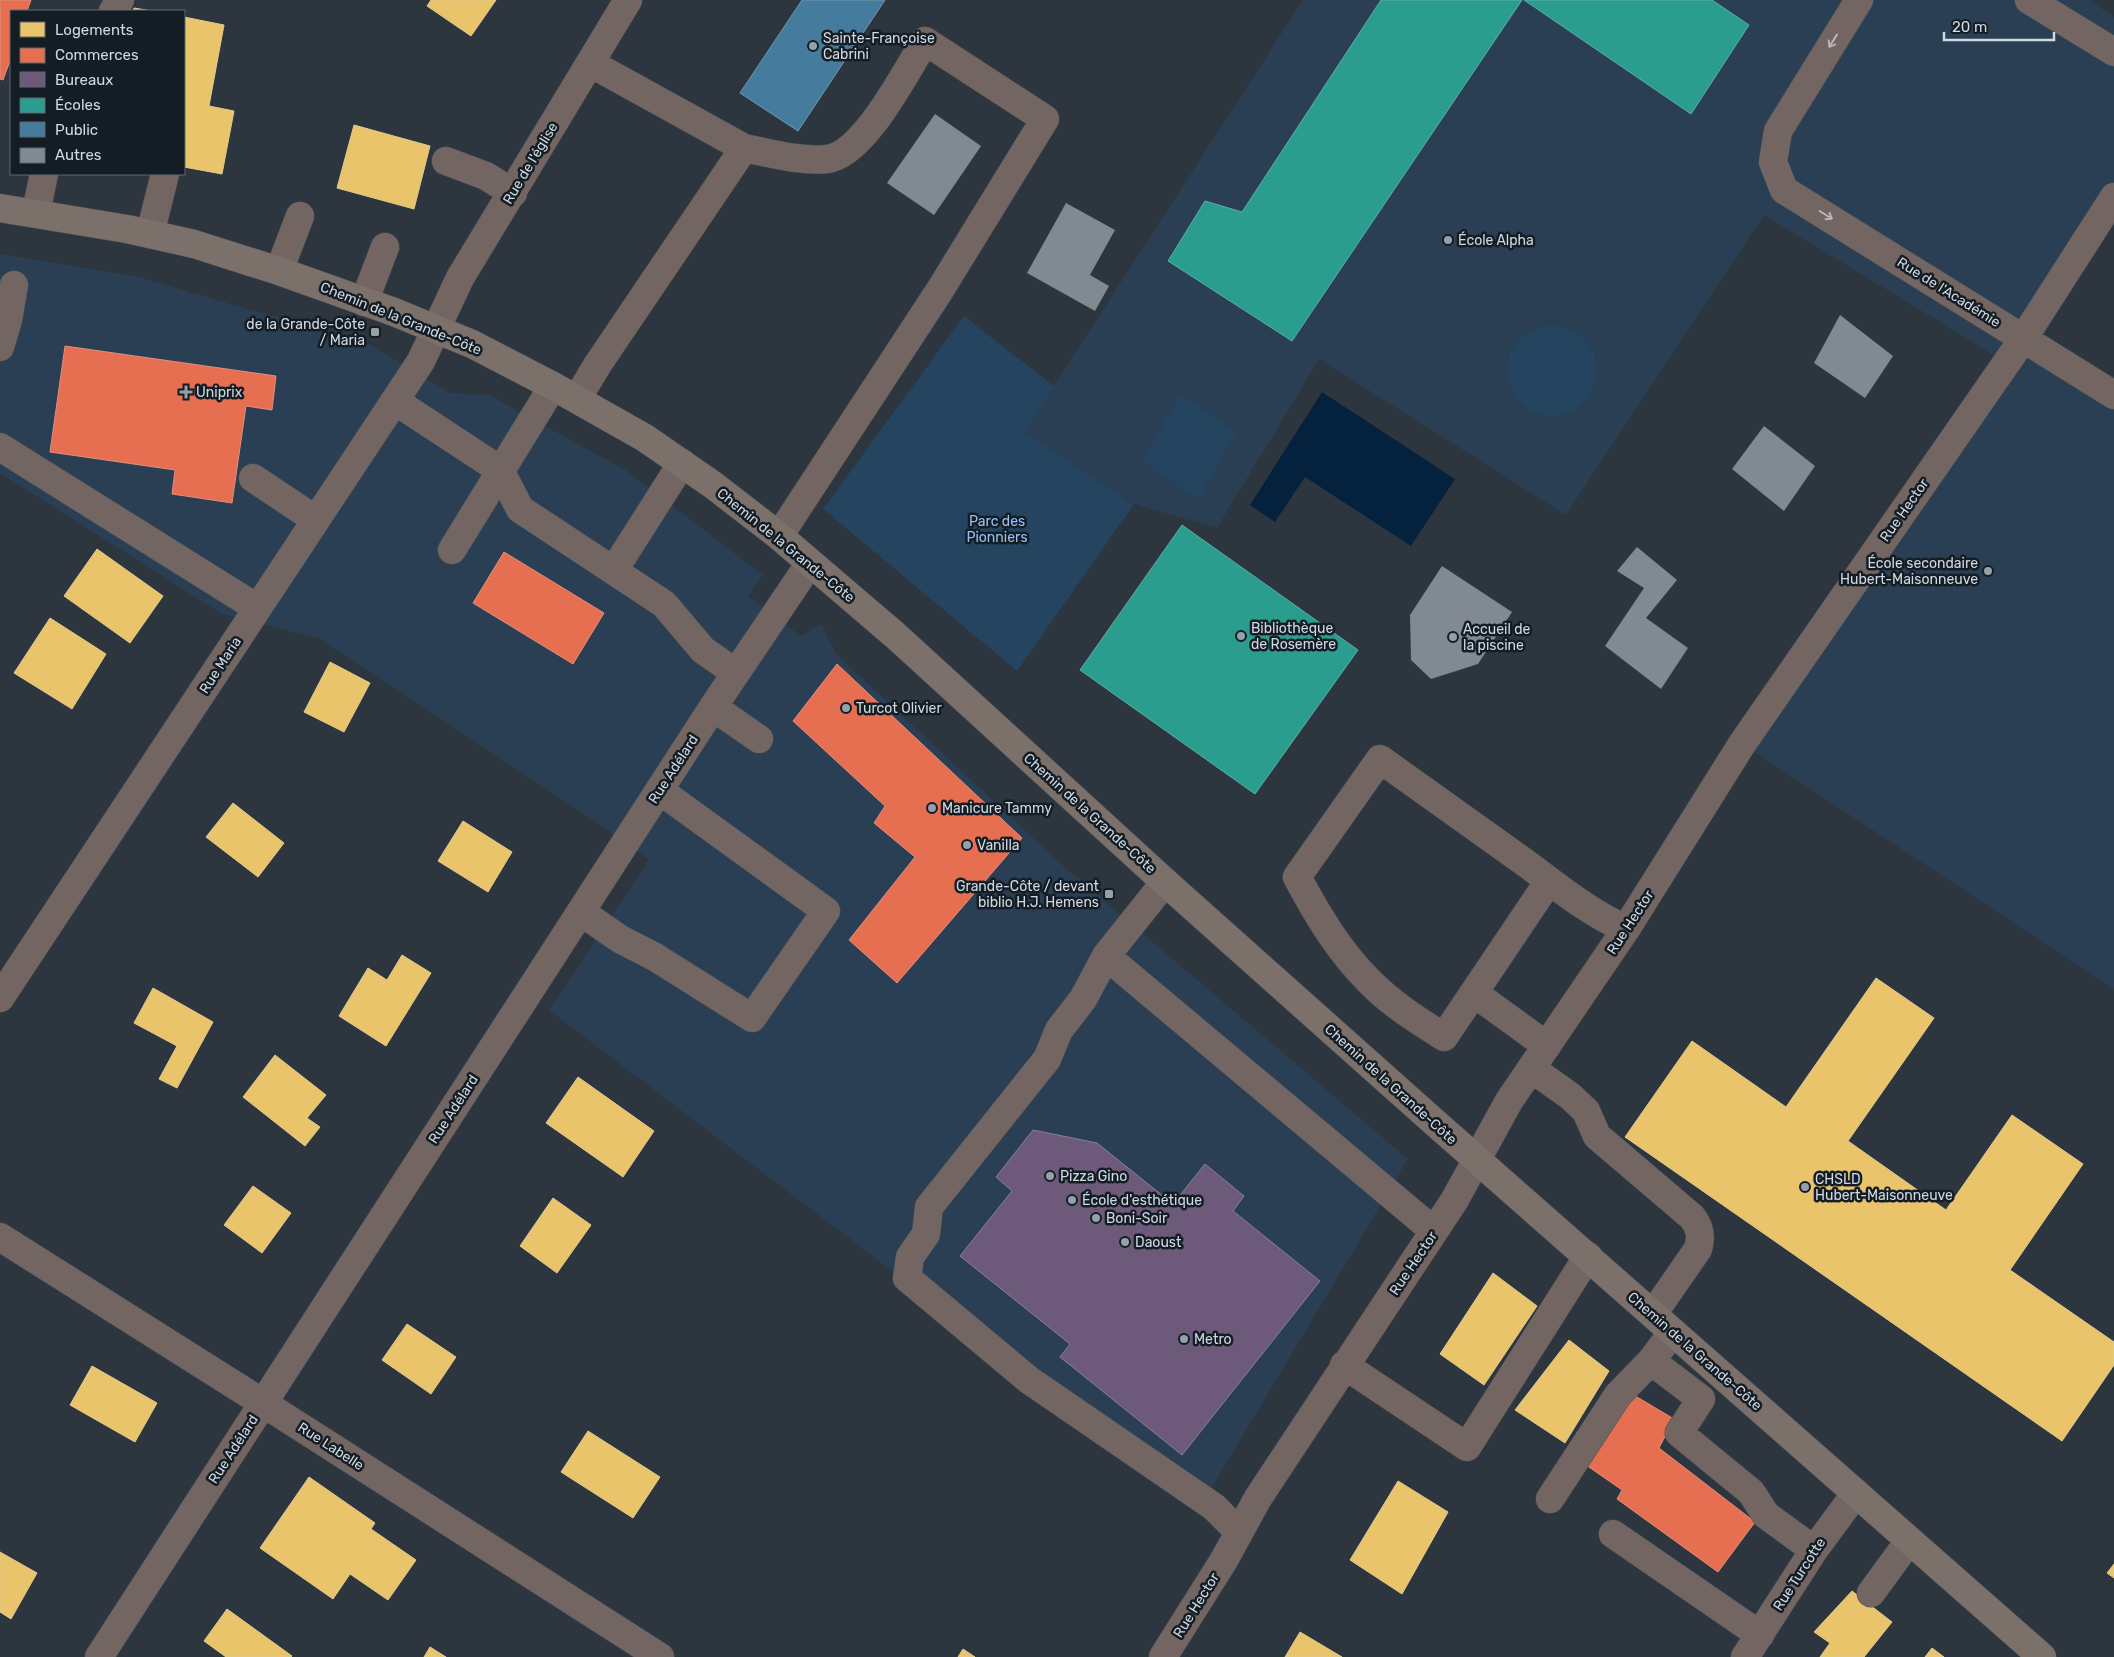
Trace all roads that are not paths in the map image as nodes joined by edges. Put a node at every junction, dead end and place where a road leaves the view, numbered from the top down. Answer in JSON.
{"nodes":[{"id":1,"x":628,"y":0,"type":"edge"},
{"id":2,"x":1859,"y":0,"type":"edge"},
{"id":3,"x":2030,"y":0,"type":"edge"},
{"id":4,"x":2114,"y":52,"type":"edge"},
{"id":5,"x":590,"y":63,"type":"junction"},
{"id":6,"x":744,"y":148,"type":"junction"},
{"id":7,"x":446,"y":161,"type":"dead end"},
{"id":8,"x":44,"y":175,"type":"edge"},
{"id":9,"x":165,"y":175,"type":"edge"},
{"id":10,"x":512,"y":193,"type":"junction"},
{"id":11,"x":2114,"y":197,"type":"edge"},
{"id":12,"x":0,"y":208,"type":"edge"},
{"id":13,"x":36,"y":212,"type":"junction"},
{"id":14,"x":300,"y":216,"type":"dead end"},
{"id":15,"x":150,"y":234,"type":"junction"},
{"id":16,"x":385,"y":248,"type":"dead end"},
{"id":17,"x":280,"y":271,"type":"junction"},
{"id":18,"x":14,"y":285,"type":"dead end"},
{"id":19,"x":364,"y":302,"type":"junction"},
{"id":20,"x":437,"y":329,"type":"junction"},
{"id":21,"x":2024,"y":339,"type":"junction"},
{"id":22,"x":0,"y":347,"type":"edge"},
{"id":23,"x":553,"y":386,"type":"junction"},
{"id":24,"x":2114,"y":395,"type":"edge"},
{"id":25,"x":578,"y":399,"type":"junction"},
{"id":26,"x":395,"y":402,"type":"junction"},
{"id":27,"x":0,"y":447,"type":"edge"},
{"id":28,"x":682,"y":463,"type":"junction"},
{"id":29,"x":500,"y":470,"type":"junction"},
{"id":30,"x":253,"y":478,"type":"dead end"},
{"id":31,"x":316,"y":520,"type":"junction"},
{"id":32,"x":779,"y":536,"type":"junction"},
{"id":33,"x":452,"y":550,"type":"dead end"},
{"id":34,"x":810,"y":563,"type":"junction"},
{"id":35,"x":614,"y":570,"type":"junction"},
{"id":36,"x":257,"y":608,"type":"junction"},
{"id":37,"x":736,"y":673,"type":"junction"},
{"id":38,"x":713,"y":707,"type":"junction"},
{"id":39,"x":760,"y":739,"type":"dead end"},
{"id":40,"x":660,"y":790,"type":"junction"},
{"id":41,"x":1549,"y":880,"type":"junction"},
{"id":42,"x":1165,"y":882,"type":"junction"},
{"id":43,"x":581,"y":912,"type":"junction"},
{"id":44,"x":1626,"y":929,"type":"junction"},
{"id":45,"x":1106,"y":956,"type":"junction"},
{"id":46,"x":1474,"y":992,"type":"junction"},
{"id":47,"x":0,"y":998,"type":"edge"},
{"id":48,"x":1547,"y":1046,"type":"junction"},
{"id":49,"x":1532,"y":1069,"type":"junction"},
{"id":50,"x":1478,"y":1160,"type":"junction"},
{"id":51,"x":1434,"y":1231,"type":"junction"},
{"id":52,"x":0,"y":1238,"type":"edge"},
{"id":53,"x":1588,"y":1256,"type":"junction"},
{"id":54,"x":1653,"y":1314,"type":"junction"},
{"id":55,"x":1673,"y":1332,"type":"junction"},
{"id":56,"x":1650,"y":1361,"type":"junction"},
{"id":57,"x":1344,"y":1365,"type":"junction"},
{"id":58,"x":1722,"y":1375,"type":"junction"},
{"id":59,"x":1701,"y":1399,"type":"junction"},
{"id":60,"x":263,"y":1403,"type":"junction"},
{"id":61,"x":1856,"y":1493,"type":"junction"},
{"id":62,"x":1550,"y":1498,"type":"dead end"},
{"id":63,"x":1238,"y":1531,"type":"junction"},
{"id":64,"x":1614,"y":1534,"type":"dead end"},
{"id":65,"x":1909,"y":1541,"type":"junction"},
{"id":66,"x":1814,"y":1550,"type":"junction"},
{"id":67,"x":1871,"y":1593,"type":"dead end"},
{"id":68,"x":1753,"y":1646,"type":"edge"},
{"id":69,"x":629,"y":1649,"type":"edge"},
{"id":70,"x":99,"y":1657,"type":"edge"},
{"id":71,"x":660,"y":1657,"type":"edge"},
{"id":72,"x":1163,"y":1657,"type":"edge"},
{"id":73,"x":2042,"y":1657,"type":"edge"}],
"edges":[{"from":1,"to":5,"type":"street","name":"Rue de l'église"},
{"from":2,"to":21,"type":"street","name":"Rue de l'Académie","one_way":true},
{"from":3,"to":4,"type":"street"},
{"from":5,"to":6,"type":"street"},
{"from":5,"to":10,"type":"street","name":"Rue de l'église"},
{"from":6,"to":25,"type":"street"},
{"from":6,"to":32,"type":"street"},
{"from":7,"to":10,"type":"street"},
{"from":8,"to":13,"type":"street"},
{"from":9,"to":15,"type":"street"},
{"from":10,"to":20,"type":"street","name":"Rue de l'église"},
{"from":11,"to":21,"type":"street","name":"Rue Hector"},
{"from":12,"to":13,"type":"main road","name":"Chemin de la Grande-Côte"},
{"from":13,"to":15,"type":"main road","name":"Chemin de la Grande-Côte"},
{"from":14,"to":17,"type":"street"},
{"from":15,"to":17,"type":"main road","name":"Chemin de la Grande-Côte"},
{"from":16,"to":19,"type":"street"},
{"from":17,"to":19,"type":"main road","name":"Chemin de la Grande-Côte"},
{"from":18,"to":22,"type":"street"},
{"from":19,"to":20,"type":"main road","name":"Chemin de la Grande-Côte"},
{"from":20,"to":23,"type":"main road","name":"Chemin de la Grande-Côte"},
{"from":20,"to":26,"type":"street","name":"Rue Maria"},
{"from":21,"to":24,"type":"street","name":"Rue de l'Académie"},
{"from":21,"to":44,"type":"street","name":"Rue Hector"},
{"from":23,"to":25,"type":"main road","name":"Chemin de la Grande-Côte"},
{"from":23,"to":29,"type":"street"},
{"from":25,"to":28,"type":"main road","name":"Chemin de la Grande-Côte"},
{"from":26,"to":29,"type":"street"},
{"from":26,"to":31,"type":"street","name":"Rue Maria"},
{"from":27,"to":36,"type":"street"},
{"from":28,"to":32,"type":"main road","name":"Chemin de la Grande-Côte"},
{"from":28,"to":35,"type":"street"},
{"from":29,"to":33,"type":"street"},
{"from":29,"to":35,"type":"street"},
{"from":30,"to":31,"type":"street"},
{"from":31,"to":36,"type":"street","name":"Rue Maria"},
{"from":32,"to":34,"type":"main road","name":"Chemin de la Grande-Côte"},
{"from":34,"to":37,"type":"street","name":"Rue Adélard"},
{"from":34,"to":42,"type":"main road","name":"Chemin de la Grande-Côte"},
{"from":35,"to":37,"type":"street"},
{"from":36,"to":47,"type":"street","name":"Rue Maria"},
{"from":37,"to":38,"type":"street","name":"Rue Adélard"},
{"from":38,"to":39,"type":"street"},
{"from":38,"to":40,"type":"street","name":"Rue Adélard"},
{"from":40,"to":43,"type":"street","name":"Rue Adélard"},
{"from":40,"to":43,"type":"street"},
{"from":41,"to":44,"type":"street"},
{"from":41,"to":46,"type":"street"},
{"from":41,"to":46,"type":"street"},
{"from":42,"to":45,"type":"street"},
{"from":42,"to":50,"type":"main road","name":"Chemin de la Grande-Côte"},
{"from":43,"to":60,"type":"street","name":"Rue Adélard"},
{"from":44,"to":48,"type":"street","name":"Rue Hector"},
{"from":45,"to":51,"type":"street"},
{"from":45,"to":63,"type":"street"},
{"from":46,"to":48,"type":"street"},
{"from":48,"to":49,"type":"street","name":"Rue Hector"},
{"from":49,"to":50,"type":"street","name":"Rue Hector"},
{"from":49,"to":54,"type":"street"},
{"from":50,"to":51,"type":"street","name":"Rue Hector"},
{"from":50,"to":53,"type":"main road","name":"Chemin de la Grande-Côte"},
{"from":51,"to":57,"type":"street","name":"Rue Hector"},
{"from":52,"to":60,"type":"street","name":"Rue Labelle"},
{"from":53,"to":54,"type":"main road","name":"Chemin de la Grande-Côte"},
{"from":53,"to":57,"type":"street"},
{"from":54,"to":55,"type":"main road","name":"Chemin de la Grande-Côte"},
{"from":55,"to":56,"type":"street"},
{"from":55,"to":58,"type":"main road","name":"Chemin de la Grande-Côte"},
{"from":56,"to":59,"type":"street"},
{"from":56,"to":62,"type":"street"},
{"from":57,"to":63,"type":"street","name":"Rue Hector"},
{"from":58,"to":59,"type":"street"},
{"from":58,"to":61,"type":"main road","name":"Chemin de la Grande-Côte"},
{"from":59,"to":66,"type":"street"},
{"from":60,"to":69,"type":"street","name":"Rue Labelle"},
{"from":60,"to":70,"type":"street","name":"Rue Adélard"},
{"from":61,"to":65,"type":"main road","name":"Chemin de la Grande-Côte"},
{"from":61,"to":66,"type":"street","name":"Rue Turcotte"},
{"from":63,"to":72,"type":"street","name":"Rue Hector"},
{"from":64,"to":68,"type":"street"},
{"from":65,"to":67,"type":"street"},
{"from":65,"to":73,"type":"main road","name":"Chemin de la Grande-Côte"},
{"from":66,"to":68,"type":"street","name":"Rue Turcotte"},
{"from":69,"to":71,"type":"street","name":"Rue Labelle"}]}
